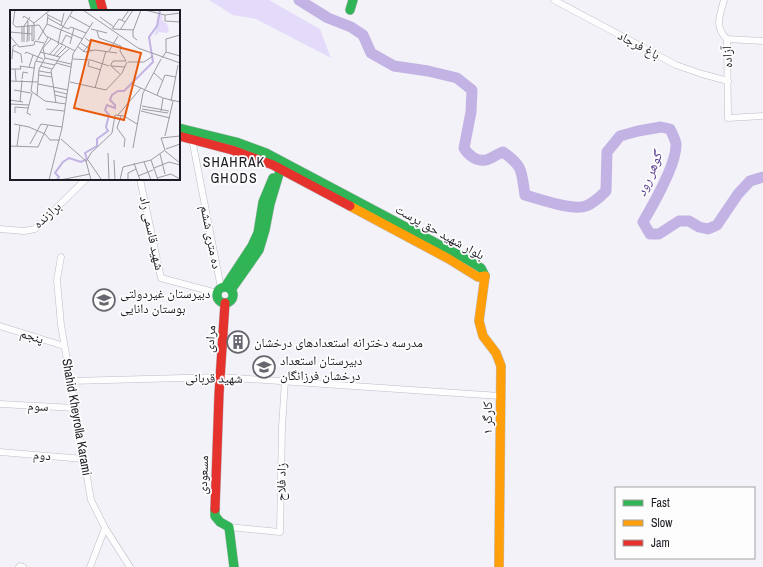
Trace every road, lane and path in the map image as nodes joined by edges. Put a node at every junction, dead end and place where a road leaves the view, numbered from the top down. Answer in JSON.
{"nodes":[{"id":1,"x":94,"y":0,"type":"edge"},
{"id":2,"x":100,"y":0,"type":"edge"},
{"id":3,"x":353,"y":0,"type":"edge"},
{"id":4,"x":554,"y":0,"type":"edge"},
{"id":5,"x":724,"y":0,"type":"edge"},
{"id":6,"x":96,"y":10,"type":"edge"},
{"id":7,"x":102,"y":10,"type":"edge"},
{"id":8,"x":350,"y":10,"type":"dead end"},
{"id":9,"x":726,"y":39,"type":"junction"},
{"id":10,"x":763,"y":41,"type":"edge"},
{"id":11,"x":728,"y":81,"type":"junction"},
{"id":12,"x":763,"y":116,"type":"edge"},
{"id":13,"x":180,"y":128,"type":"edge"},
{"id":14,"x":180,"y":136,"type":"edge"},
{"id":15,"x":192,"y":139,"type":"junction"},
{"id":16,"x":217,"y":142,"type":"junction"},
{"id":17,"x":282,"y":165,"type":"junction"},
{"id":18,"x":85,"y":180,"type":"edge"},
{"id":19,"x":140,"y":180,"type":"edge"},
{"id":20,"x":0,"y":229,"type":"edge"},
{"id":21,"x":61,"y":257,"type":"dead end"},
{"id":22,"x":485,"y":276,"type":"joint"},
{"id":23,"x":224,"y":289,"type":"junction"},
{"id":24,"x":225,"y":303,"type":"junction"},
{"id":25,"x":0,"y":326,"type":"edge"},
{"id":26,"x":64,"y":346,"type":"junction"},
{"id":27,"x":220,"y":376,"type":"junction"},
{"id":28,"x":71,"y":381,"type":"junction"},
{"id":29,"x":285,"y":381,"type":"junction"},
{"id":30,"x":500,"y":396,"type":"junction"},
{"id":31,"x":0,"y":404,"type":"edge"},
{"id":32,"x":76,"y":408,"type":"junction"},
{"id":33,"x":0,"y":452,"type":"edge"},
{"id":34,"x":84,"y":459,"type":"junction"},
{"id":35,"x":229,"y":527,"type":"junction"},
{"id":36,"x":105,"y":528,"type":"junction"},
{"id":37,"x":90,"y":567,"type":"edge"},
{"id":38,"x":130,"y":567,"type":"edge"},
{"id":39,"x":234,"y":567,"type":"edge"},
{"id":40,"x":499,"y":567,"type":"edge"}],
"edges":[{"from":1,"to":6,"type":"street"},
{"from":2,"to":7,"type":"street"},
{"from":3,"to":8,"type":"street"},
{"from":4,"to":11,"type":"street","name":"باغ فرجاد"},
{"from":5,"to":9,"type":"street","name":"آزاده"},
{"from":9,"to":10,"type":"street"},
{"from":9,"to":11,"type":"street","name":"آزاده"},
{"from":11,"to":12,"type":"street","name":"آزاده"},
{"from":13,"to":16,"type":"street","name":"بلوار شهید حق پرست"},
{"from":14,"to":15,"type":"street","name":"بلوار شهید حق پرست"},
{"from":15,"to":16,"type":"street","name":"بلوار شهید حق پرست"},
{"from":15,"to":23,"type":"street","name":"ده متری ششم"},
{"from":16,"to":17,"type":"street","name":"بلوار شهید حق پرست"},
{"from":17,"to":22,"type":"street","name":"بلوار شهید حق پرست"},
{"from":17,"to":23,"type":"street"},
{"from":18,"to":20,"type":"street","name":"برازنده"},
{"from":19,"to":23,"type":"street","name":"شهید قاسمی راد"},
{"from":21,"to":26,"type":"street","name":"Shahid Kheyrolla Karami"},
{"from":22,"to":30,"type":"street","name":"کارگر ۱"},
{"from":23,"to":24,"type":"street"},
{"from":23,"to":24,"type":"street"},
{"from":24,"to":27,"type":"street","name":"مرادی"},
{"from":25,"to":26,"type":"street","name":"پنجم"},
{"from":26,"to":28,"type":"street","name":"Shahid Kheyrolla Karami"},
{"from":27,"to":28,"type":"street","name":"شهید قربانی"},
{"from":27,"to":29,"type":"street","name":"شهید قربانی"},
{"from":27,"to":35,"type":"street","name":"مسعودی"},
{"from":28,"to":32,"type":"street","name":"Shahid Kheyrolla Karami"},
{"from":29,"to":30,"type":"street","name":"شهید قربانی"},
{"from":29,"to":35,"type":"street","name":"زاد فلاح"},
{"from":30,"to":40,"type":"street","name":"کارگر ۱"},
{"from":31,"to":32,"type":"street","name":"سوم"},
{"from":32,"to":34,"type":"street","name":"Shahid Kheyrolla Karami"},
{"from":33,"to":34,"type":"street","name":"دوم"},
{"from":34,"to":36,"type":"street","name":"Shahid Kheyrolla Karami"},
{"from":35,"to":39,"type":"street"},
{"from":36,"to":37,"type":"street"},
{"from":36,"to":38,"type":"street","name":"Shahid Kheyrolla Karami"}]}
